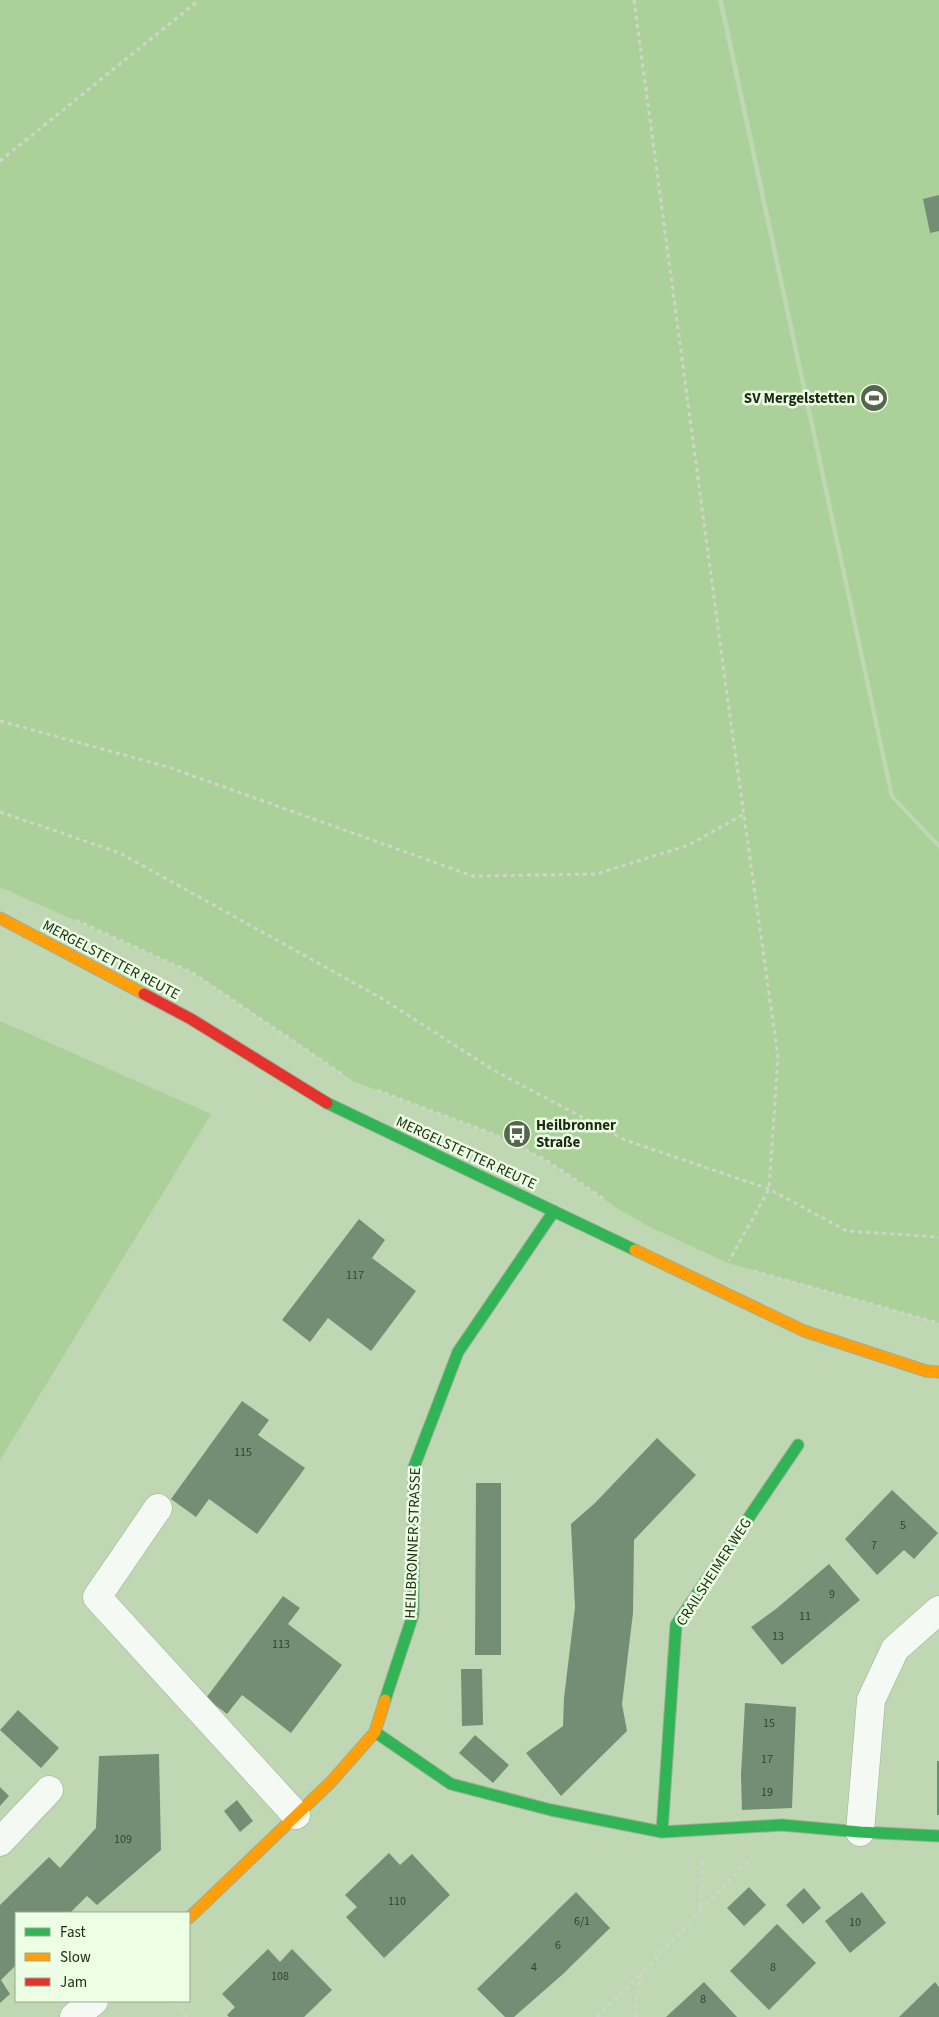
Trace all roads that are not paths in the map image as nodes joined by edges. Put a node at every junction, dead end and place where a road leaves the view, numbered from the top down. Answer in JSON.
{"nodes":[{"id":1,"x":0,"y":918,"type":"edge"},
{"id":2,"x":554,"y":1211,"type":"junction"},
{"id":3,"x":939,"y":1372,"type":"edge"},
{"id":4,"x":798,"y":1445,"type":"dead end"},
{"id":5,"x":158,"y":1508,"type":"dead end"},
{"id":6,"x":939,"y":1610,"type":"edge"},
{"id":7,"x":375,"y":1732,"type":"junction"},
{"id":8,"x":49,"y":1790,"type":"dead end"},
{"id":9,"x":296,"y":1815,"type":"junction"},
{"id":10,"x":662,"y":1832,"type":"junction"},
{"id":11,"x":860,"y":1832,"type":"junction"},
{"id":12,"x":939,"y":1836,"type":"edge"},
{"id":13,"x":0,"y":1842,"type":"edge"},
{"id":14,"x":190,"y":1917,"type":"edge"},
{"id":15,"x":93,"y":2002,"type":"edge"},
{"id":16,"x":74,"y":2017,"type":"edge"}],
"edges":[{"from":1,"to":2,"type":"street","name":"MERGELSTETTER REUTE"},
{"from":2,"to":3,"type":"street","name":"MERGELSTETTER REUTE"},
{"from":2,"to":7,"type":"street","name":"HEILBRONNER STRASSE"},
{"from":4,"to":10,"type":"street","name":"CRAILSHEIMER WEG"},
{"from":5,"to":9,"type":"street"},
{"from":6,"to":11,"type":"street"},
{"from":7,"to":9,"type":"street","name":"HEILBRONNER STRASSE"},
{"from":7,"to":10,"type":"street"},
{"from":8,"to":13,"type":"street"},
{"from":9,"to":14,"type":"street","name":"HEILBRONNER STRASSE"},
{"from":10,"to":11,"type":"street"},
{"from":11,"to":12,"type":"street"},
{"from":15,"to":16,"type":"street"}]}
